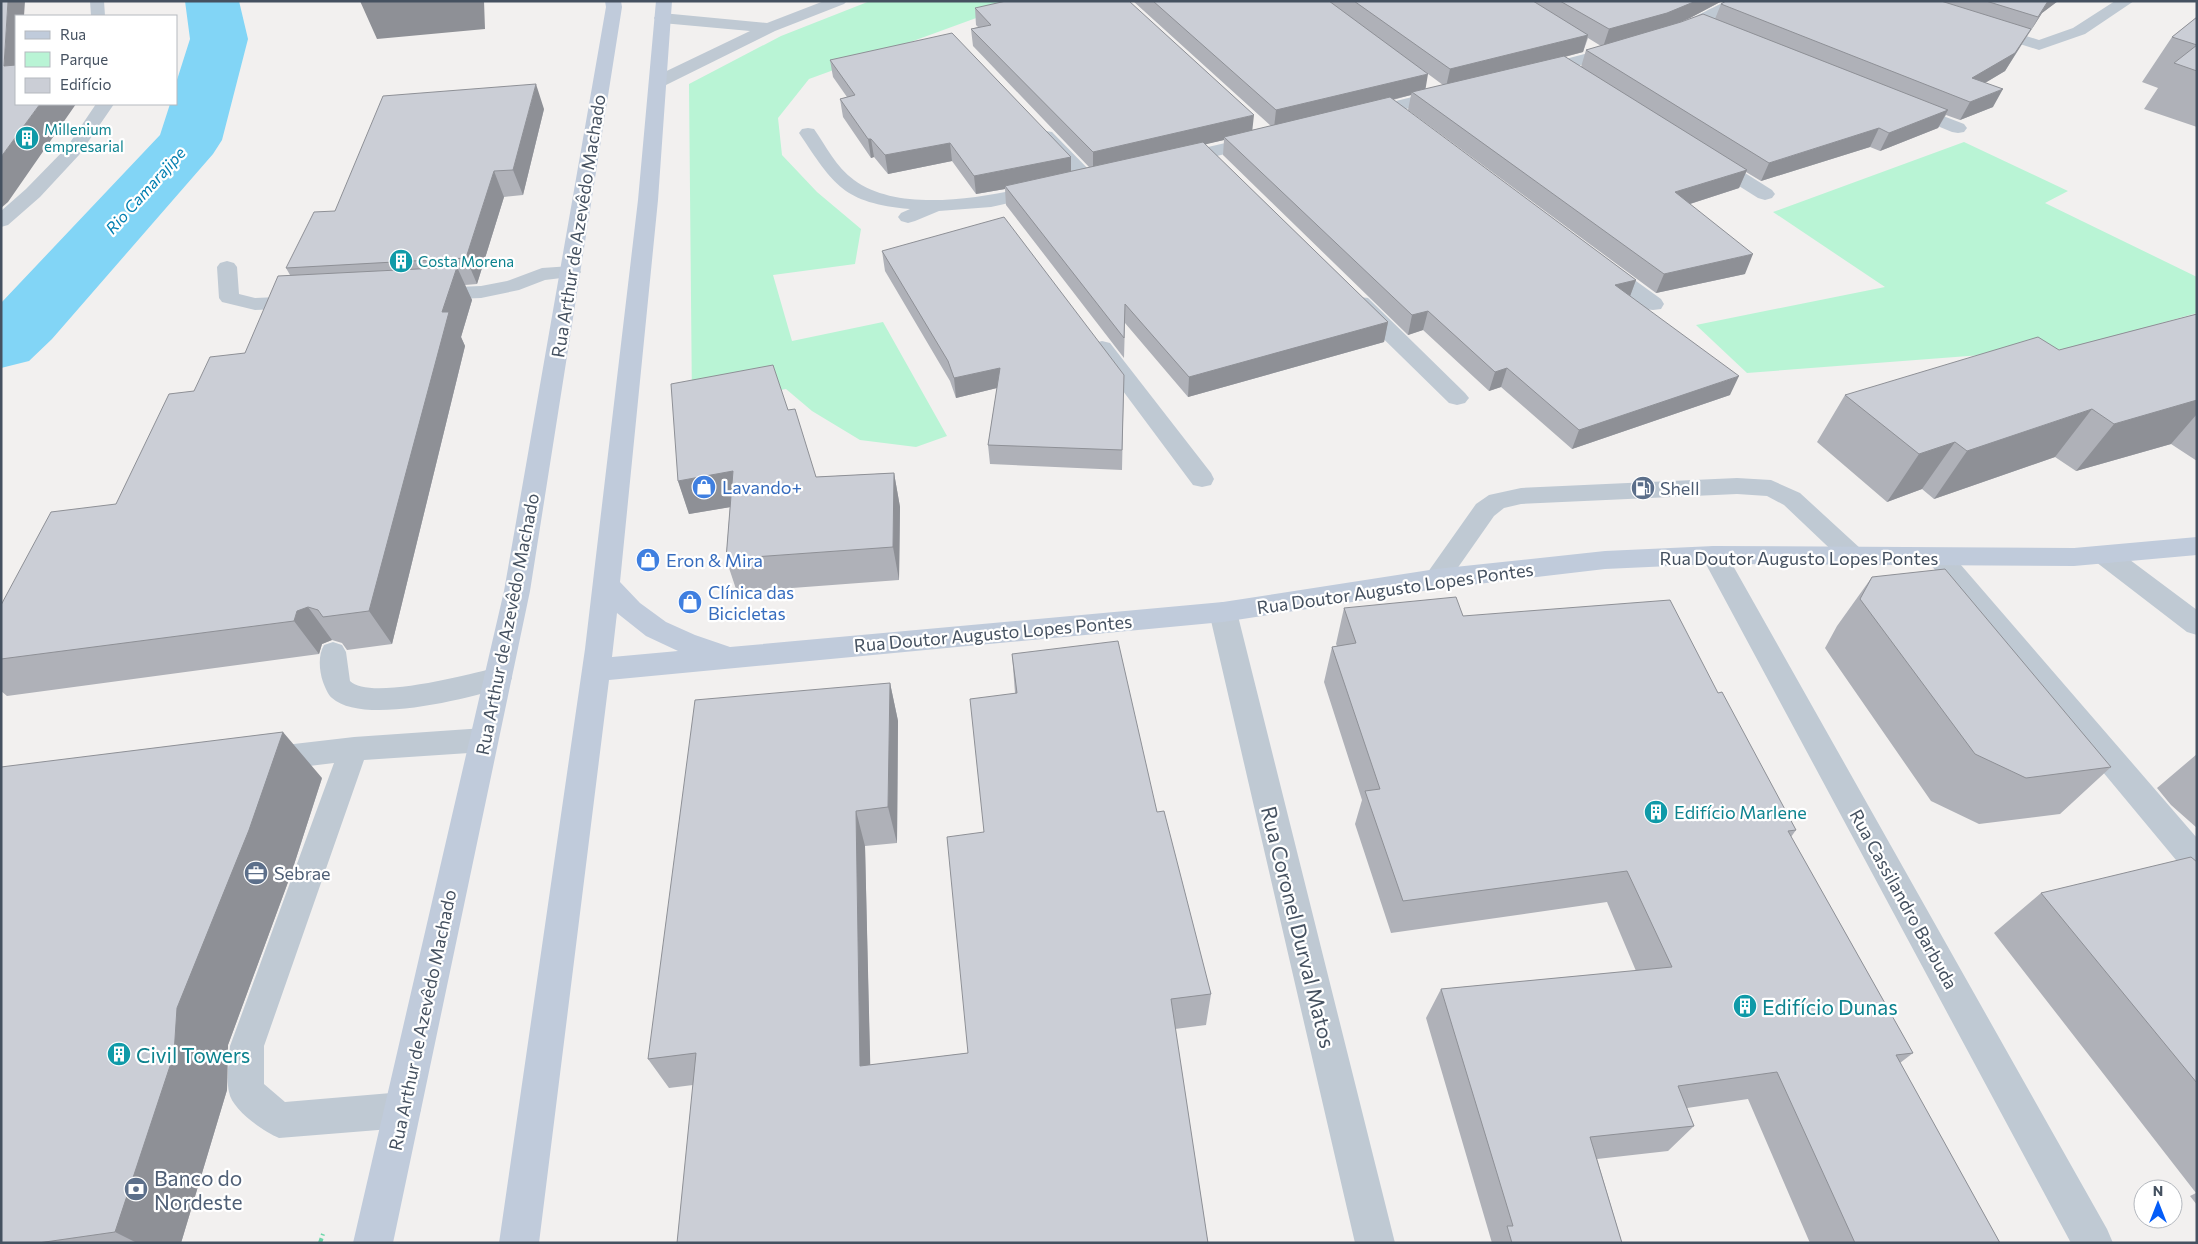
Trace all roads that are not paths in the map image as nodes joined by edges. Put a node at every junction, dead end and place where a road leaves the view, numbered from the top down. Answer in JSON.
{"nodes":[{"id":1,"x":98,"y":1,"type":"edge"},
{"id":2,"x":613,"y":1,"type":"edge"},
{"id":3,"x":839,"y":1,"type":"edge"},
{"id":4,"x":1738,"y":1,"type":"edge"},
{"id":5,"x":2126,"y":1,"type":"edge"},
{"id":6,"x":663,"y":10,"type":"edge"},
{"id":7,"x":98,"y":15,"type":"edge"},
{"id":8,"x":1697,"y":23,"type":"junction"},
{"id":9,"x":1973,"y":25,"type":"edge"},
{"id":10,"x":769,"y":28,"type":"junction"},
{"id":11,"x":1715,"y":30,"type":"edge"},
{"id":12,"x":1660,"y":37,"type":"edge"},
{"id":13,"x":1638,"y":44,"type":"edge"},
{"id":14,"x":1586,"y":45,"type":"edge"},
{"id":15,"x":1602,"y":55,"type":"junction"},
{"id":16,"x":1562,"y":66,"type":"junction"},
{"id":17,"x":1578,"y":76,"type":"edge"},
{"id":18,"x":1516,"y":77,"type":"edge"},
{"id":19,"x":658,"y":82,"type":"junction"},
{"id":20,"x":1427,"y":83,"type":"edge"},
{"id":21,"x":1461,"y":90,"type":"edge"},
{"id":22,"x":1443,"y":95,"type":"junction"},
{"id":23,"x":1895,"y":102,"type":"edge"},
{"id":24,"x":104,"y":105,"type":"edge"},
{"id":25,"x":1390,"y":108,"type":"junction"},
{"id":26,"x":1344,"y":119,"type":"edge"},
{"id":27,"x":1406,"y":120,"type":"edge"},
{"id":28,"x":1033,"y":123,"type":"edge"},
{"id":29,"x":1256,"y":124,"type":"dead end"},
{"id":30,"x":1958,"y":128,"type":"dead end"},
{"id":31,"x":808,"y":132,"type":"dead end"},
{"id":32,"x":1700,"y":153,"type":"edge"},
{"id":33,"x":1161,"y":164,"type":"edge"},
{"id":34,"x":1106,"y":176,"type":"edge"},
{"id":35,"x":1088,"y":180,"type":"junction"},
{"id":36,"x":1765,"y":194,"type":"dead end"},
{"id":37,"x":936,"y":205,"type":"junction"},
{"id":38,"x":908,"y":217,"type":"dead end"},
{"id":39,"x":1,"y":221,"type":"edge"},
{"id":40,"x":1589,"y":256,"type":"edge"},
{"id":41,"x":227,"y":267,"type":"dead end"},
{"id":42,"x":571,"y":272,"type":"junction"},
{"id":43,"x":1350,"y":293,"type":"edge"},
{"id":44,"x":412,"y":296,"type":"edge"},
{"id":45,"x":324,"y":300,"type":"edge"},
{"id":46,"x":1653,"y":304,"type":"dead end"},
{"id":47,"x":1087,"y":328,"type":"edge"},
{"id":48,"x":1457,"y":398,"type":"dead end"},
{"id":49,"x":1202,"y":479,"type":"dead end"},
{"id":50,"x":2197,"y":546,"type":"edge"},
{"id":51,"x":1714,"y":555,"type":"junction"},
{"id":52,"x":1852,"y":555,"type":"junction"},
{"id":53,"x":2105,"y":555,"type":"junction"},
{"id":54,"x":1939,"y":557,"type":"junction"},
{"id":55,"x":1436,"y":579,"type":"junction"},
{"id":56,"x":606,"y":583,"type":"junction"},
{"id":57,"x":1223,"y":612,"type":"junction"},
{"id":58,"x":2197,"y":624,"type":"edge"},
{"id":59,"x":333,"y":652,"type":"edge"},
{"id":60,"x":734,"y":658,"type":"junction"},
{"id":61,"x":596,"y":670,"type":"junction"},
{"id":62,"x":498,"y":678,"type":"junction"},
{"id":63,"x":484,"y":740,"type":"junction"},
{"id":64,"x":354,"y":749,"type":"junction"},
{"id":65,"x":246,"y":762,"type":"edge"},
{"id":66,"x":2197,"y":862,"type":"edge"},
{"id":67,"x":403,"y":1110,"type":"junction"},
{"id":68,"x":373,"y":1243,"type":"edge"},
{"id":69,"x":519,"y":1243,"type":"edge"},
{"id":70,"x":1375,"y":1243,"type":"edge"},
{"id":71,"x":2093,"y":1243,"type":"edge"}],
"edges":[{"from":1,"to":7,"type":"lane"},
{"from":2,"to":42,"type":"street","name":"Rua Arthur de Azevêdo Machado"},
{"from":3,"to":10,"type":"street"},
{"from":4,"to":8,"type":"street"},
{"from":5,"to":9,"type":"street"},
{"from":6,"to":10,"type":"street"},
{"from":6,"to":19,"type":"street"},
{"from":8,"to":11,"type":"street"},
{"from":8,"to":12,"type":"street"},
{"from":10,"to":19,"type":"street"},
{"from":13,"to":15,"type":"street"},
{"from":14,"to":15,"type":"street"},
{"from":15,"to":16,"type":"street"},
{"from":16,"to":17,"type":"street"},
{"from":16,"to":18,"type":"street"},
{"from":19,"to":56,"type":"street"},
{"from":20,"to":22,"type":"street"},
{"from":21,"to":22,"type":"street"},
{"from":22,"to":25,"type":"street"},
{"from":23,"to":30,"type":"street"},
{"from":24,"to":39,"type":"street"},
{"from":25,"to":26,"type":"street"},
{"from":25,"to":27,"type":"street"},
{"from":28,"to":35,"type":"street"},
{"from":29,"to":33,"type":"street"},
{"from":31,"to":37,"type":"street"},
{"from":32,"to":36,"type":"street"},
{"from":34,"to":35,"type":"street"},
{"from":35,"to":37,"type":"street"},
{"from":37,"to":38,"type":"street"},
{"from":40,"to":46,"type":"street"},
{"from":41,"to":45,"type":"lane"},
{"from":42,"to":44,"type":"lane"},
{"from":42,"to":62,"type":"street","name":"Rua Arthur de Azevêdo Machado"},
{"from":43,"to":48,"type":"street"},
{"from":47,"to":49,"type":"street"},
{"from":50,"to":53,"type":"street","name":"Rua Doutor Augusto Lopes Pontes"},
{"from":51,"to":52,"type":"street","name":"Rua Doutor Augusto Lopes Pontes"},
{"from":51,"to":55,"type":"street","name":"Rua Doutor Augusto Lopes Pontes"},
{"from":51,"to":71,"type":"street","name":"Rua Cassilandro Barbuda"},
{"from":52,"to":54,"type":"street","name":"Rua Doutor Augusto Lopes Pontes"},
{"from":52,"to":55,"type":"lane"},
{"from":53,"to":54,"type":"street","name":"Rua Doutor Augusto Lopes Pontes"},
{"from":53,"to":58,"type":"street"},
{"from":54,"to":66,"type":"street"},
{"from":55,"to":57,"type":"street","name":"Rua Doutor Augusto Lopes Pontes"},
{"from":56,"to":60,"type":"street"},
{"from":56,"to":61,"type":"street"},
{"from":57,"to":60,"type":"street","name":"Rua Doutor Augusto Lopes Pontes"},
{"from":57,"to":70,"type":"street","name":"Rua Coronel Durval Matos"},
{"from":59,"to":62,"type":"lane"},
{"from":60,"to":61,"type":"street","name":"Rua Doutor Augusto Lopes Pontes"},
{"from":61,"to":69,"type":"street"},
{"from":62,"to":63,"type":"street","name":"Rua Arthur de Azevêdo Machado"},
{"from":63,"to":64,"type":"lane"},
{"from":63,"to":67,"type":"street","name":"Rua Arthur de Azevêdo Machado"},
{"from":64,"to":65,"type":"lane"},
{"from":64,"to":67,"type":"lane"},
{"from":67,"to":68,"type":"street","name":"Rua Arthur de Azevêdo Machado"}]}
